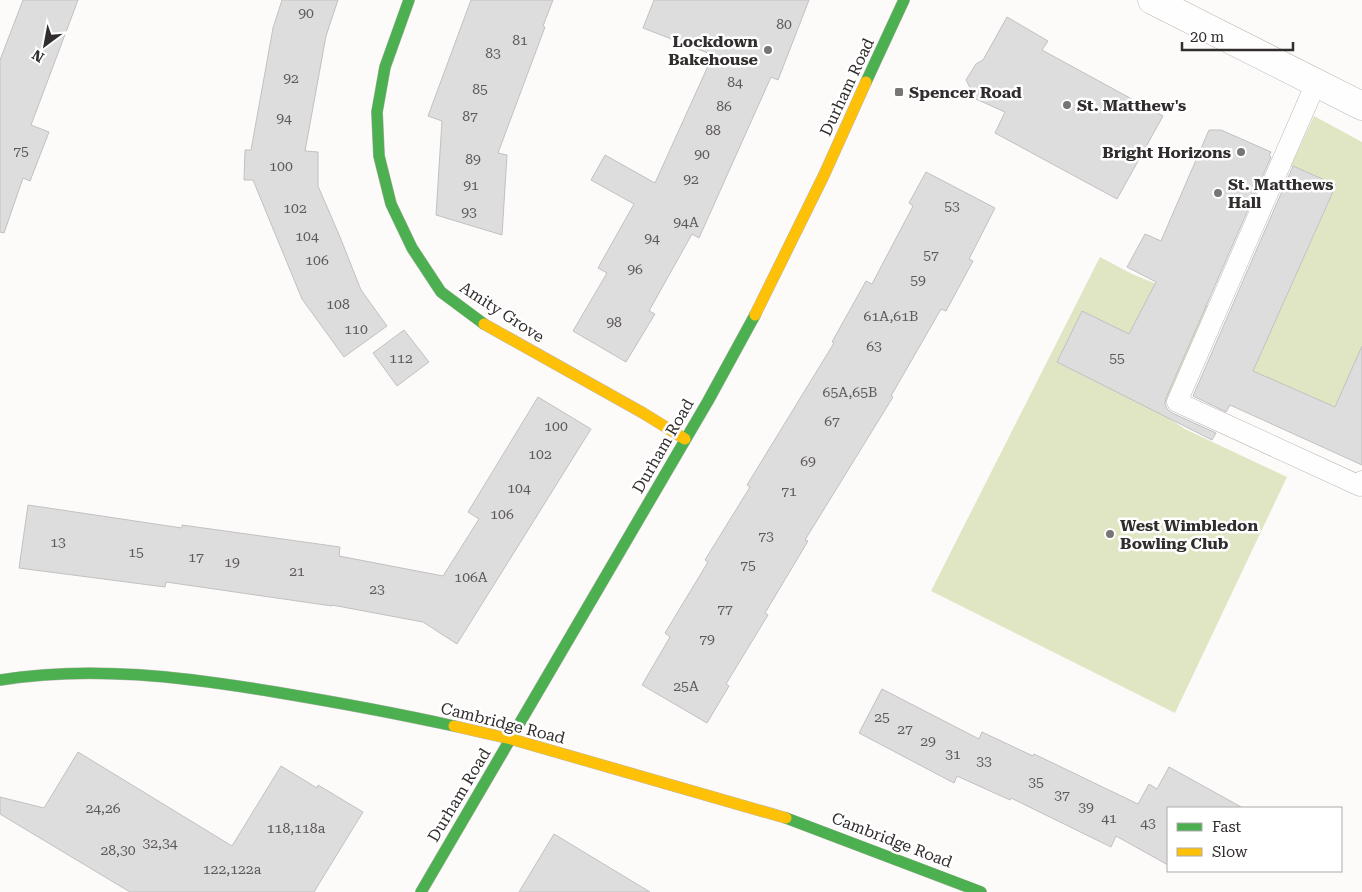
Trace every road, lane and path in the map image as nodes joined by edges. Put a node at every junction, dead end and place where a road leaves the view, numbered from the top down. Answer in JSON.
{"nodes":[{"id":1,"x":409,"y":0,"type":"edge"},
{"id":2,"x":904,"y":0,"type":"edge"},
{"id":3,"x":1152,"y":0,"type":"edge"},
{"id":4,"x":1316,"y":83,"type":"junction"},
{"id":5,"x":1362,"y":106,"type":"edge"},
{"id":6,"x":686,"y":439,"type":"junction"},
{"id":7,"x":1362,"y":481,"type":"edge"},
{"id":8,"x":0,"y":680,"type":"edge"},
{"id":9,"x":511,"y":739,"type":"junction"},
{"id":10,"x":421,"y":892,"type":"edge"},
{"id":11,"x":981,"y":892,"type":"edge"}],
"edges":[{"from":1,"to":6,"type":"street","name":"Amity Grove"},
{"from":2,"to":6,"type":"street","name":"Durham Road"},
{"from":3,"to":4,"type":"street"},
{"from":4,"to":5,"type":"street"},
{"from":4,"to":7,"type":"lane"},
{"from":6,"to":9,"type":"street","name":"Durham Road"},
{"from":8,"to":9,"type":"street","name":"Cambridge Road"},
{"from":9,"to":10,"type":"street","name":"Durham Road"},
{"from":9,"to":11,"type":"street","name":"Cambridge Road"}]}
